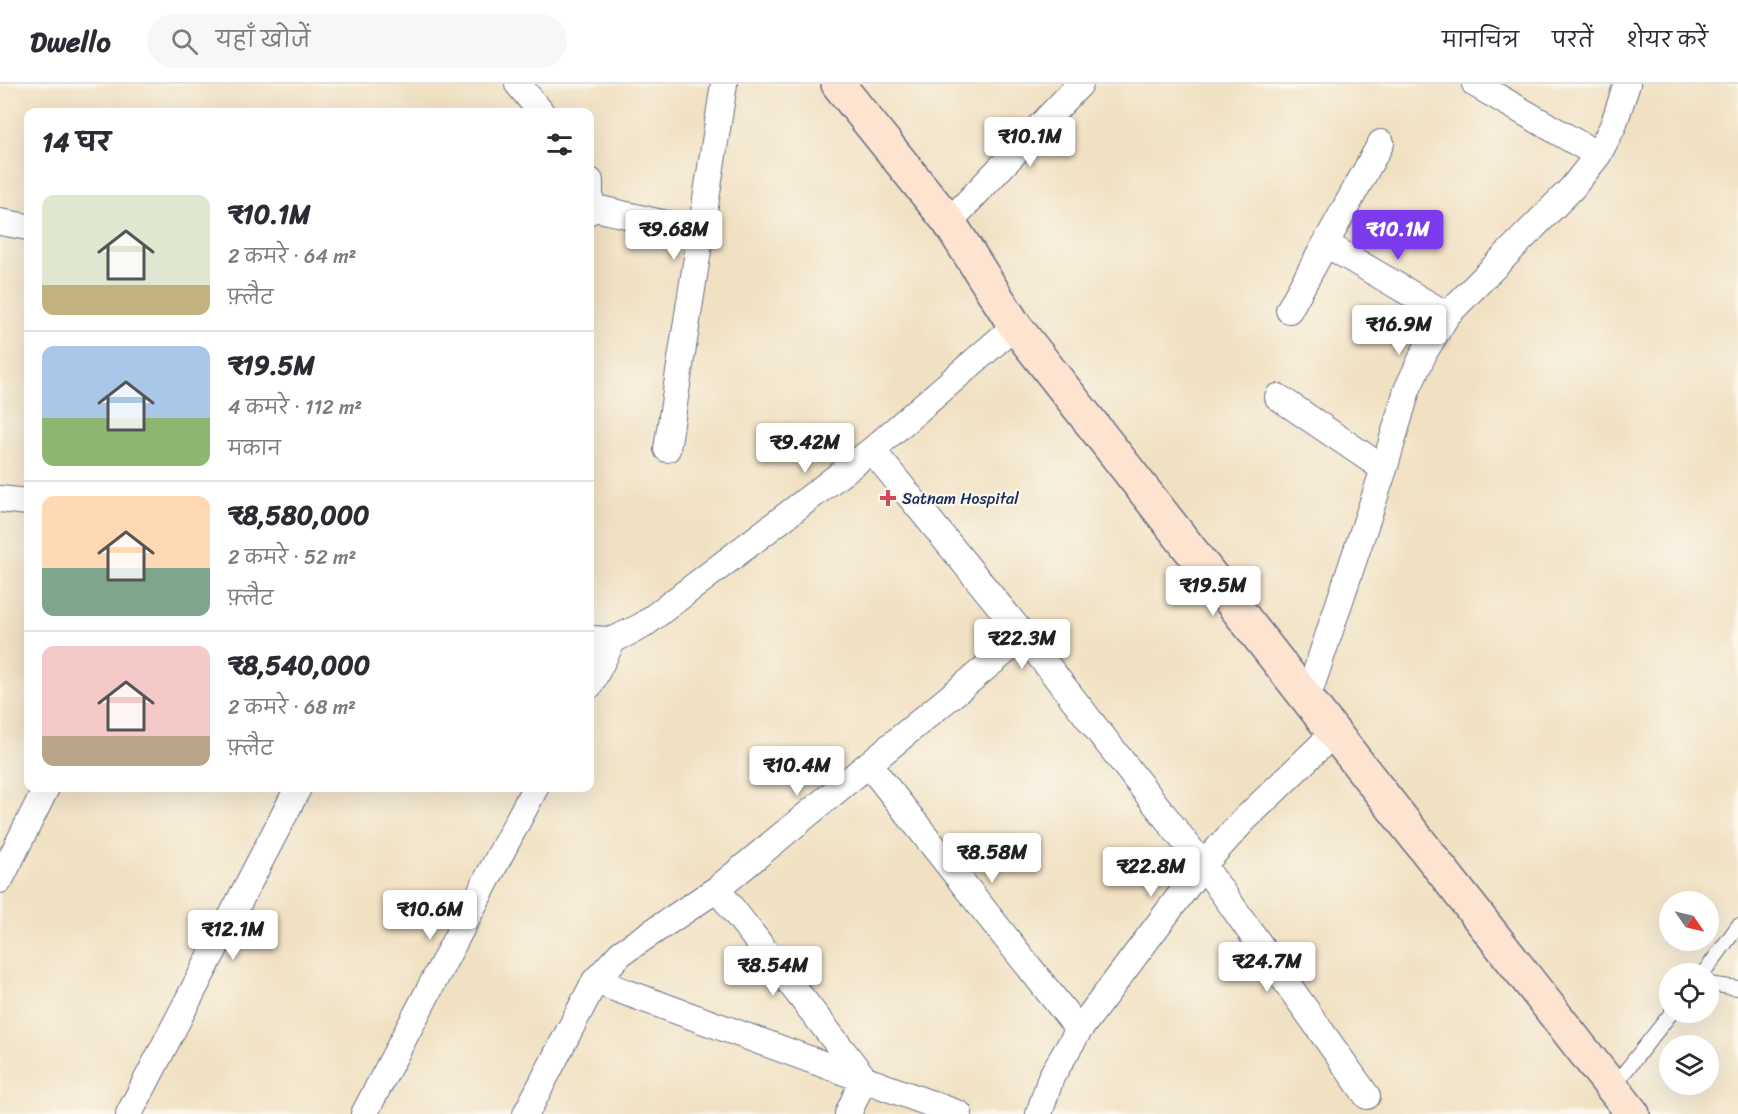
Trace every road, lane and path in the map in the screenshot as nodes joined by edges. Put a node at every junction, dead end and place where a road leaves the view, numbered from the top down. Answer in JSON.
{"nodes":[{"id":1,"x":518,"y":84,"type":"edge"},
{"id":2,"x":724,"y":84,"type":"edge"},
{"id":3,"x":838,"y":84,"type":"edge"},
{"id":4,"x":1080,"y":84,"type":"edge"},
{"id":5,"x":1475,"y":84,"type":"edge"},
{"id":6,"x":1627,"y":84,"type":"edge"},
{"id":7,"x":538,"y":108,"type":"edge"},
{"id":8,"x":1381,"y":143,"type":"dead end"},
{"id":9,"x":1598,"y":155,"type":"junction"},
{"id":10,"x":594,"y":210,"type":"edge"},
{"id":11,"x":0,"y":222,"type":"edge"},
{"id":12,"x":949,"y":222,"type":"junction"},
{"id":13,"x":24,"y":226,"type":"edge"},
{"id":14,"x":701,"y":232,"type":"junction"},
{"id":15,"x":1326,"y":244,"type":"junction"},
{"id":16,"x":1289,"y":310,"type":"dead end"},
{"id":17,"x":1447,"y":315,"type":"junction"},
{"id":18,"x":1015,"y":326,"type":"junction"},
{"id":19,"x":1278,"y":397,"type":"dead end"},
{"id":20,"x":667,"y":448,"type":"dead end"},
{"id":21,"x":872,"y":450,"type":"junction"},
{"id":22,"x":1384,"y":469,"type":"junction"},
{"id":23,"x":0,"y":499,"type":"edge"},
{"id":24,"x":24,"y":502,"type":"edge"},
{"id":25,"x":1024,"y":636,"type":"junction"},
{"id":26,"x":601,"y":640,"type":"edge"},
{"id":27,"x":594,"y":669,"type":"edge"},
{"id":28,"x":1308,"y":696,"type":"junction"},
{"id":29,"x":1335,"y":732,"type":"junction"},
{"id":30,"x":870,"y":766,"type":"junction"},
{"id":31,"x":44,"y":792,"type":"edge"},
{"id":32,"x":296,"y":792,"type":"edge"},
{"id":33,"x":534,"y":792,"type":"edge"},
{"id":34,"x":1203,"y":865,"type":"junction"},
{"id":35,"x":0,"y":880,"type":"edge"},
{"id":36,"x":717,"y":889,"type":"junction"},
{"id":37,"x":1738,"y":926,"type":"edge"},
{"id":38,"x":1711,"y":963,"type":"edge"},
{"id":39,"x":595,"y":981,"type":"junction"},
{"id":40,"x":1719,"y":985,"type":"edge"},
{"id":41,"x":1738,"y":988,"type":"edge"},
{"id":42,"x":1663,"y":1023,"type":"edge"},
{"id":43,"x":1079,"y":1030,"type":"junction"},
{"id":44,"x":864,"y":1078,"type":"junction"},
{"id":45,"x":1612,"y":1088,"type":"junction"},
{"id":46,"x":1367,"y":1096,"type":"dead end"},
{"id":47,"x":129,"y":1114,"type":"edge"},
{"id":48,"x":364,"y":1114,"type":"edge"},
{"id":49,"x":526,"y":1114,"type":"edge"},
{"id":50,"x":848,"y":1114,"type":"edge"},
{"id":51,"x":959,"y":1114,"type":"edge"},
{"id":52,"x":1039,"y":1114,"type":"edge"},
{"id":53,"x":1633,"y":1114,"type":"edge"}],
"edges":[{"from":1,"to":7,"type":"street"},
{"from":2,"to":14,"type":"street"},
{"from":3,"to":12,"type":"main road"},
{"from":4,"to":12,"type":"street"},
{"from":5,"to":9,"type":"street"},
{"from":6,"to":9,"type":"street"},
{"from":8,"to":15,"type":"street"},
{"from":9,"to":17,"type":"street"},
{"from":10,"to":14,"type":"street"},
{"from":11,"to":13,"type":"street"},
{"from":12,"to":18,"type":"main road"},
{"from":14,"to":20,"type":"street"},
{"from":15,"to":16,"type":"street"},
{"from":15,"to":17,"type":"street"},
{"from":17,"to":22,"type":"street"},
{"from":18,"to":21,"type":"street"},
{"from":18,"to":28,"type":"main road"},
{"from":19,"to":22,"type":"street"},
{"from":21,"to":25,"type":"street"},
{"from":21,"to":26,"type":"street"},
{"from":22,"to":28,"type":"street"},
{"from":23,"to":24,"type":"street"},
{"from":25,"to":30,"type":"street"},
{"from":25,"to":34,"type":"street"},
{"from":26,"to":27,"type":"street"},
{"from":28,"to":29,"type":"main road"},
{"from":29,"to":34,"type":"street"},
{"from":29,"to":45,"type":"main road"},
{"from":30,"to":36,"type":"street"},
{"from":30,"to":43,"type":"street"},
{"from":31,"to":35,"type":"street"},
{"from":32,"to":47,"type":"street"},
{"from":33,"to":48,"type":"street"},
{"from":34,"to":43,"type":"street"},
{"from":34,"to":46,"type":"street"},
{"from":36,"to":39,"type":"street"},
{"from":36,"to":44,"type":"street"},
{"from":37,"to":38,"type":"lane"},
{"from":39,"to":44,"type":"street"},
{"from":39,"to":49,"type":"street"},
{"from":40,"to":41,"type":"lane"},
{"from":42,"to":45,"type":"lane"},
{"from":43,"to":52,"type":"street"},
{"from":44,"to":50,"type":"street"},
{"from":44,"to":51,"type":"street"},
{"from":45,"to":53,"type":"main road"}]}
